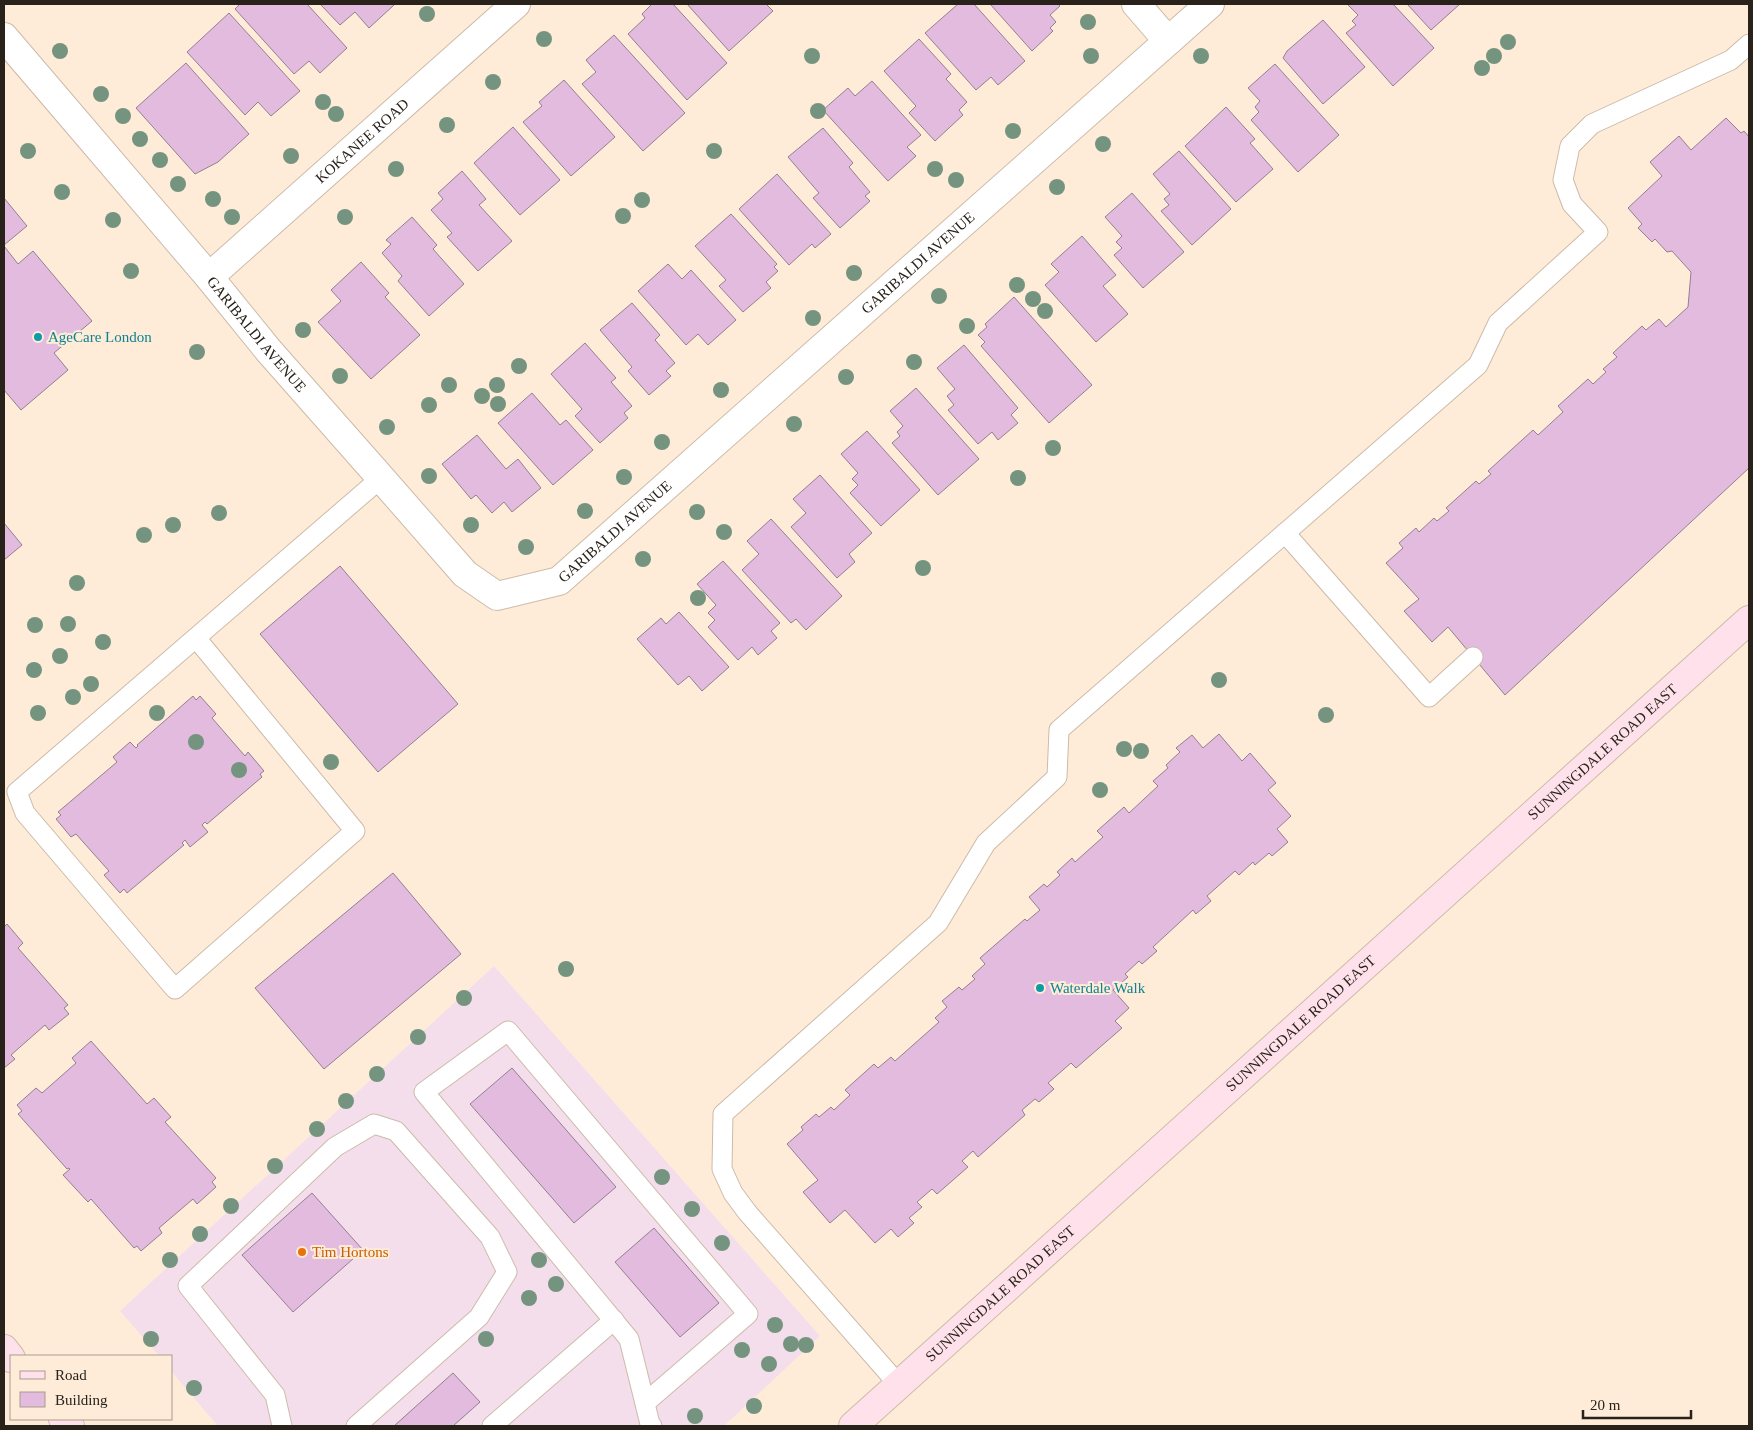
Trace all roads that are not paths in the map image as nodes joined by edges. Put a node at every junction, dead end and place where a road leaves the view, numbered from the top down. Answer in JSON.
{"nodes":[{"id":1,"x":516,"y":4,"type":"edge"},
{"id":2,"x":1136,"y":4,"type":"edge"},
{"id":3,"x":1210,"y":4,"type":"edge"},
{"id":4,"x":4,"y":37,"type":"edge"},
{"id":5,"x":1168,"y":41,"type":"junction"},
{"id":6,"x":1749,"y":44,"type":"edge"},
{"id":7,"x":209,"y":277,"type":"junction"},
{"id":8,"x":381,"y":478,"type":"junction"},
{"id":9,"x":1285,"y":533,"type":"junction"},
{"id":10,"x":1749,"y":620,"type":"edge"},
{"id":11,"x":196,"y":638,"type":"junction"},
{"id":12,"x":1473,"y":657,"type":"dead end"},
{"id":13,"x":614,"y":1320,"type":"junction"},
{"id":14,"x":899,"y":1385,"type":"junction"},
{"id":15,"x":645,"y":1403,"type":"junction"},
{"id":16,"x":650,"y":1425,"type":"edge"},
{"id":17,"x":282,"y":1426,"type":"edge"},
{"id":18,"x":356,"y":1426,"type":"edge"},
{"id":19,"x":492,"y":1426,"type":"edge"},
{"id":20,"x":853,"y":1426,"type":"edge"}],
"edges":[{"from":1,"to":7,"type":"street","name":"KOKANEE ROAD"},
{"from":2,"to":5,"type":"street"},
{"from":3,"to":5,"type":"street","name":"GARIBALDI AVENUE"},
{"from":4,"to":7,"type":"street","name":"GARIBALDI AVENUE"},
{"from":5,"to":8,"type":"street","name":"GARIBALDI AVENUE"},
{"from":6,"to":9,"type":"lane"},
{"from":7,"to":8,"type":"street","name":"GARIBALDI AVENUE"},
{"from":8,"to":11,"type":"lane"},
{"from":9,"to":12,"type":"lane"},
{"from":9,"to":14,"type":"lane"},
{"from":10,"to":14,"type":"main road","name":"SUNNINGDALE ROAD EAST"},
{"from":11,"to":11,"type":"lane"},
{"from":13,"to":15,"type":"lane"},
{"from":13,"to":15,"type":"lane"},
{"from":13,"to":19,"type":"lane"},
{"from":14,"to":20,"type":"main road","name":"SUNNINGDALE ROAD EAST"},
{"from":15,"to":16,"type":"lane"},
{"from":17,"to":18,"type":"lane"}]}
